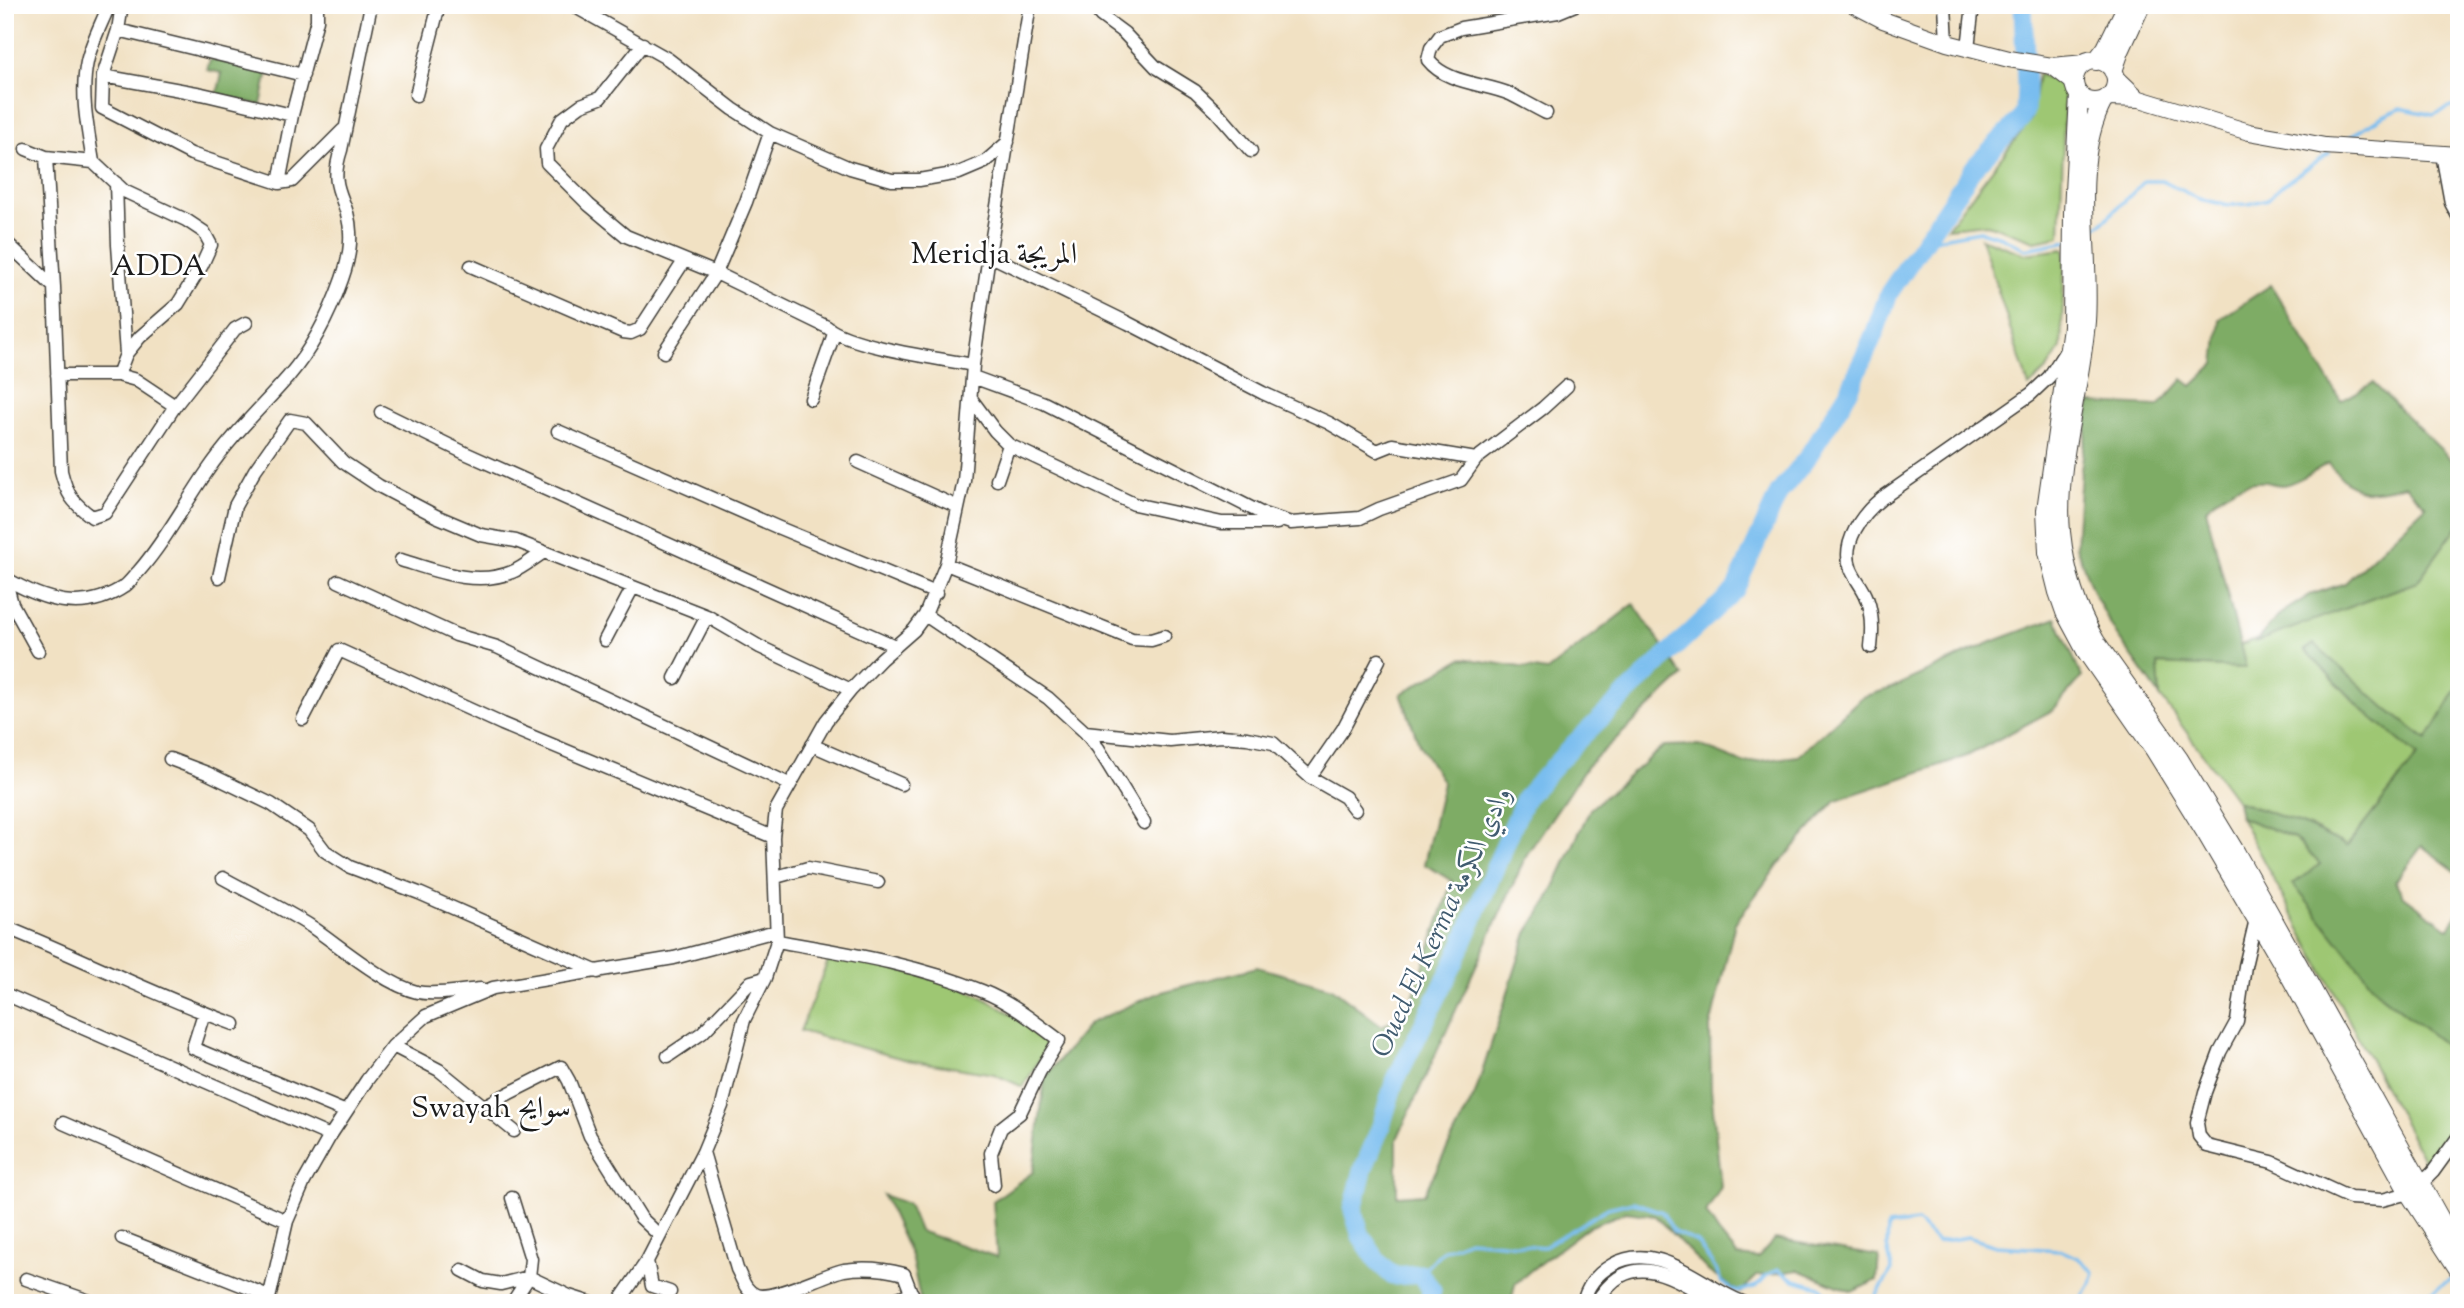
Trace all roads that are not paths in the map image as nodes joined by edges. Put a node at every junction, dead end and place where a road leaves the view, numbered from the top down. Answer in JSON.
{"nodes":[{"id":1,"x":109,"y":5,"type":"edge"},
{"id":2,"x":122,"y":5,"type":"edge"},
{"id":3,"x":317,"y":5,"type":"edge"},
{"id":4,"x":371,"y":5,"type":"edge"},
{"id":5,"x":439,"y":5,"type":"edge"},
{"id":6,"x":572,"y":5,"type":"edge"},
{"id":7,"x":1030,"y":5,"type":"edge"},
{"id":8,"x":1091,"y":5,"type":"edge"},
{"id":9,"x":1576,"y":5,"type":"edge"},
{"id":10,"x":1854,"y":5,"type":"edge"},
{"id":11,"x":1945,"y":5,"type":"edge"},
{"id":12,"x":1973,"y":5,"type":"edge"},
{"id":13,"x":2127,"y":5,"type":"edge"},
{"id":14,"x":2141,"y":5,"type":"edge"},
{"id":15,"x":117,"y":30,"type":"junction"},
{"id":16,"x":1947,"y":43,"type":"junction"},
{"id":17,"x":643,"y":44,"type":"junction"},
{"id":18,"x":1968,"y":48,"type":"junction"},
{"id":19,"x":2091,"y":62,"type":"junction"},
{"id":20,"x":2052,"y":66,"type":"junction"},
{"id":21,"x":2114,"y":74,"type":"junction"},
{"id":22,"x":303,"y":75,"type":"junction"},
{"id":23,"x":103,"y":76,"type":"junction"},
{"id":24,"x":2077,"y":89,"type":"junction"},
{"id":25,"x":416,"y":94,"type":"dead end"},
{"id":26,"x":2106,"y":99,"type":"junction"},
{"id":27,"x":2140,"y":99,"type":"junction"},
{"id":28,"x":1546,"y":113,"type":"dead end"},
{"id":29,"x":292,"y":115,"type":"junction"},
{"id":30,"x":343,"y":130,"type":"junction"},
{"id":31,"x":770,"y":133,"type":"junction"},
{"id":32,"x":1008,"y":142,"type":"junction"},
{"id":33,"x":26,"y":149,"type":"dead end"},
{"id":34,"x":1251,"y":151,"type":"dead end"},
{"id":35,"x":2442,"y":154,"type":"junction"},
{"id":36,"x":2459,"y":155,"type":"edge"},
{"id":37,"x":46,"y":157,"type":"junction"},
{"id":38,"x":93,"y":162,"type":"junction"},
{"id":39,"x":116,"y":183,"type":"junction"},
{"id":40,"x":279,"y":183,"type":"junction"},
{"id":41,"x":2079,"y":212,"type":"junction"},
{"id":42,"x":2459,"y":218,"type":"edge"},
{"id":43,"x":5,"y":241,"type":"edge"},
{"id":44,"x":2080,"y":253,"type":"junction"},
{"id":45,"x":989,"y":255,"type":"junction"},
{"id":46,"x":684,"y":261,"type":"junction"},
{"id":47,"x":471,"y":266,"type":"dead end"},
{"id":48,"x":716,"y":273,"type":"junction"},
{"id":49,"x":54,"y":287,"type":"junction"},
{"id":50,"x":246,"y":323,"type":"dead end"},
{"id":51,"x":834,"y":334,"type":"junction"},
{"id":52,"x":2069,"y":346,"type":"junction"},
{"id":53,"x":664,"y":352,"type":"dead end"},
{"id":54,"x":126,"y":355,"type":"junction"},
{"id":55,"x":973,"y":371,"type":"junction"},
{"id":56,"x":118,"y":374,"type":"junction"},
{"id":57,"x":57,"y":375,"type":"junction"},
{"id":58,"x":1567,"y":386,"type":"dead end"},
{"id":59,"x":811,"y":399,"type":"dead end"},
{"id":60,"x":972,"y":400,"type":"junction"},
{"id":61,"x":175,"y":406,"type":"junction"},
{"id":62,"x":381,"y":412,"type":"dead end"},
{"id":63,"x":558,"y":431,"type":"dead end"},
{"id":64,"x":1009,"y":445,"type":"junction"},
{"id":65,"x":1476,"y":459,"type":"junction"},
{"id":66,"x":858,"y":462,"type":"dead end"},
{"id":67,"x":997,"y":480,"type":"dead end"},
{"id":68,"x":958,"y":507,"type":"junction"},
{"id":69,"x":1291,"y":523,"type":"junction"},
{"id":70,"x":544,"y":552,"type":"junction"},
{"id":71,"x":401,"y":560,"type":"dead end"},
{"id":72,"x":946,"y":564,"type":"junction"},
{"id":73,"x":219,"y":577,"type":"dead end"},
{"id":74,"x":5,"y":578,"type":"edge"},
{"id":75,"x":338,"y":581,"type":"dead end"},
{"id":76,"x":633,"y":587,"type":"junction"},
{"id":77,"x":936,"y":593,"type":"junction"},
{"id":78,"x":925,"y":615,"type":"junction"},
{"id":79,"x":707,"y":616,"type":"junction"},
{"id":80,"x":1164,"y":636,"type":"dead end"},
{"id":81,"x":605,"y":640,"type":"dead end"},
{"id":82,"x":895,"y":646,"type":"junction"},
{"id":83,"x":1871,"y":647,"type":"dead end"},
{"id":84,"x":38,"y":651,"type":"dead end"},
{"id":85,"x":1379,"y":660,"type":"dead end"},
{"id":86,"x":675,"y":678,"type":"dead end"},
{"id":87,"x":851,"y":690,"type":"junction"},
{"id":88,"x":303,"y":719,"type":"dead end"},
{"id":89,"x":1085,"y":732,"type":"junction"},
{"id":90,"x":812,"y":745,"type":"junction"},
{"id":91,"x":170,"y":759,"type":"dead end"},
{"id":92,"x":1310,"y":777,"type":"junction"},
{"id":93,"x":789,"y":784,"type":"junction"},
{"id":94,"x":901,"y":784,"type":"dead end"},
{"id":95,"x":1355,"y":810,"type":"dead end"},
{"id":96,"x":1143,"y":823,"type":"dead end"},
{"id":97,"x":773,"y":836,"type":"junction"},
{"id":98,"x":223,"y":877,"type":"dead end"},
{"id":99,"x":776,"y":877,"type":"junction"},
{"id":100,"x":878,"y":882,"type":"dead end"},
{"id":101,"x":2256,"y":919,"type":"junction"},
{"id":102,"x":5,"y":928,"type":"edge"},
{"id":103,"x":776,"y":936,"type":"junction"},
{"id":104,"x":598,"y":972,"type":"junction"},
{"id":105,"x":765,"y":978,"type":"junction"},
{"id":106,"x":494,"y":988,"type":"junction"},
{"id":107,"x":5,"y":994,"type":"edge"},
{"id":108,"x":205,"y":1013,"type":"junction"},
{"id":109,"x":234,"y":1024,"type":"dead end"},
{"id":110,"x":393,"y":1046,"type":"junction"},
{"id":111,"x":667,"y":1056,"type":"dead end"},
{"id":112,"x":484,"y":1106,"type":"junction"},
{"id":113,"x":346,"y":1112,"type":"junction"},
{"id":114,"x":63,"y":1123,"type":"dead end"},
{"id":115,"x":514,"y":1130,"type":"dead end"},
{"id":116,"x":330,"y":1136,"type":"junction"},
{"id":117,"x":2459,"y":1136,"type":"edge"},
{"id":118,"x":703,"y":1152,"type":"junction"},
{"id":119,"x":994,"y":1185,"type":"dead end"},
{"id":120,"x":2414,"y":1189,"type":"junction"},
{"id":121,"x":512,"y":1198,"type":"dead end"},
{"id":122,"x":287,"y":1221,"type":"junction"},
{"id":123,"x":660,"y":1236,"type":"junction"},
{"id":124,"x":122,"y":1238,"type":"dead end"},
{"id":125,"x":646,"y":1261,"type":"junction"},
{"id":126,"x":2457,"y":1262,"type":"edge"},
{"id":127,"x":462,"y":1270,"type":"dead end"},
{"id":128,"x":529,"y":1277,"type":"junction"},
{"id":129,"x":26,"y":1279,"type":"dead end"},
{"id":130,"x":670,"y":1292,"type":"dead end"},
{"id":131,"x":913,"y":1298,"type":"edge"},
{"id":132,"x":268,"y":1299,"type":"edge"},
{"id":133,"x":95,"y":1303,"type":"edge"},
{"id":134,"x":512,"y":1303,"type":"edge"},
{"id":135,"x":591,"y":1303,"type":"edge"},
{"id":136,"x":618,"y":1303,"type":"edge"},
{"id":137,"x":883,"y":1303,"type":"edge"},
{"id":138,"x":1583,"y":1303,"type":"edge"},
{"id":139,"x":1596,"y":1303,"type":"edge"},
{"id":140,"x":1717,"y":1303,"type":"edge"},
{"id":141,"x":1745,"y":1303,"type":"edge"}],
"edges":[{"from":1,"to":38,"type":"street"},
{"from":2,"to":15,"type":"street"},
{"from":3,"to":22,"type":"street"},
{"from":4,"to":30,"type":"street"},
{"from":5,"to":25,"type":"street"},
{"from":6,"to":17,"type":"street"},
{"from":7,"to":32,"type":"street"},
{"from":8,"to":34,"type":"street"},
{"from":9,"to":28,"type":"street"},
{"from":10,"to":16,"type":"main road"},
{"from":11,"to":16,"type":"street"},
{"from":12,"to":18,"type":"street"},
{"from":13,"to":19,"type":"highway"},
{"from":14,"to":21,"type":"highway"},
{"from":15,"to":22,"type":"street"},
{"from":15,"to":23,"type":"street"},
{"from":16,"to":18,"type":"main road"},
{"from":17,"to":31,"type":"street"},
{"from":17,"to":46,"type":"street"},
{"from":18,"to":20,"type":"main road"},
{"from":19,"to":20,"type":"main road"},
{"from":19,"to":21,"type":"highway"},
{"from":19,"to":24,"type":"highway"},
{"from":20,"to":24,"type":"main road"},
{"from":21,"to":26,"type":"highway"},
{"from":21,"to":27,"type":"main road"},
{"from":22,"to":29,"type":"street"},
{"from":23,"to":29,"type":"street"},
{"from":23,"to":40,"type":"street"},
{"from":24,"to":26,"type":"highway"},
{"from":24,"to":41,"type":"highway"},
{"from":26,"to":27,"type":"main road"},
{"from":26,"to":41,"type":"highway"},
{"from":27,"to":35,"type":"main road"},
{"from":29,"to":40,"type":"street"},
{"from":30,"to":40,"type":"street"},
{"from":30,"to":74,"type":"street"},
{"from":31,"to":32,"type":"street"},
{"from":31,"to":48,"type":"street"},
{"from":32,"to":45,"type":"street"},
{"from":33,"to":37,"type":"street"},
{"from":35,"to":36,"type":"main road"},
{"from":35,"to":42,"type":"street"},
{"from":37,"to":38,"type":"street"},
{"from":37,"to":49,"type":"street"},
{"from":38,"to":39,"type":"street"},
{"from":39,"to":54,"type":"street"},
{"from":39,"to":54,"type":"street"},
{"from":41,"to":44,"type":"highway"},
{"from":43,"to":49,"type":"street"},
{"from":44,"to":52,"type":"highway"},
{"from":44,"to":120,"type":"highway"},
{"from":45,"to":55,"type":"street"},
{"from":45,"to":65,"type":"street"},
{"from":46,"to":47,"type":"street"},
{"from":46,"to":48,"type":"street"},
{"from":48,"to":51,"type":"street"},
{"from":48,"to":53,"type":"street"},
{"from":49,"to":57,"type":"street"},
{"from":50,"to":61,"type":"street"},
{"from":51,"to":55,"type":"street"},
{"from":51,"to":59,"type":"street"},
{"from":52,"to":83,"type":"street"},
{"from":52,"to":101,"type":"highway"},
{"from":54,"to":56,"type":"street"},
{"from":55,"to":60,"type":"street"},
{"from":55,"to":69,"type":"street"},
{"from":56,"to":57,"type":"street"},
{"from":56,"to":61,"type":"street"},
{"from":57,"to":61,"type":"street"},
{"from":58,"to":65,"type":"street"},
{"from":60,"to":64,"type":"street"},
{"from":60,"to":68,"type":"street"},
{"from":62,"to":82,"type":"street"},
{"from":63,"to":77,"type":"street"},
{"from":64,"to":67,"type":"street"},
{"from":64,"to":69,"type":"street"},
{"from":65,"to":69,"type":"street"},
{"from":66,"to":68,"type":"street"},
{"from":68,"to":72,"type":"street"},
{"from":70,"to":71,"type":"street"},
{"from":70,"to":73,"type":"street"},
{"from":70,"to":76,"type":"street"},
{"from":72,"to":77,"type":"street"},
{"from":72,"to":80,"type":"street"},
{"from":74,"to":84,"type":"street"},
{"from":75,"to":93,"type":"street"},
{"from":76,"to":79,"type":"street"},
{"from":76,"to":81,"type":"street"},
{"from":77,"to":78,"type":"street"},
{"from":78,"to":82,"type":"street"},
{"from":78,"to":89,"type":"street"},
{"from":79,"to":86,"type":"street"},
{"from":79,"to":87,"type":"street"},
{"from":82,"to":87,"type":"street"},
{"from":85,"to":92,"type":"street"},
{"from":87,"to":90,"type":"street"},
{"from":88,"to":97,"type":"street"},
{"from":89,"to":92,"type":"street"},
{"from":89,"to":96,"type":"street"},
{"from":90,"to":93,"type":"street"},
{"from":90,"to":94,"type":"street"},
{"from":91,"to":104,"type":"street"},
{"from":92,"to":95,"type":"street"},
{"from":93,"to":97,"type":"street"},
{"from":97,"to":99,"type":"street"},
{"from":98,"to":106,"type":"street"},
{"from":99,"to":100,"type":"street"},
{"from":99,"to":103,"type":"street"},
{"from":101,"to":120,"type":"highway"},
{"from":101,"to":120,"type":"street"},
{"from":102,"to":108,"type":"street"},
{"from":103,"to":104,"type":"street"},
{"from":103,"to":105,"type":"street"},
{"from":103,"to":119,"type":"street"},
{"from":104,"to":106,"type":"street"},
{"from":105,"to":111,"type":"street"},
{"from":105,"to":118,"type":"street"},
{"from":106,"to":110,"type":"street"},
{"from":107,"to":116,"type":"street"},
{"from":108,"to":109,"type":"street"},
{"from":108,"to":113,"type":"street"},
{"from":110,"to":112,"type":"street"},
{"from":110,"to":113,"type":"street"},
{"from":112,"to":115,"type":"street"},
{"from":112,"to":123,"type":"street"},
{"from":113,"to":116,"type":"street"},
{"from":114,"to":122,"type":"street"},
{"from":116,"to":122,"type":"street"},
{"from":117,"to":120,"type":"street"},
{"from":118,"to":123,"type":"street"},
{"from":118,"to":131,"type":"street"},
{"from":120,"to":126,"type":"highway"},
{"from":121,"to":128,"type":"street"},
{"from":122,"to":132,"type":"street"},
{"from":123,"to":125,"type":"street"},
{"from":124,"to":132,"type":"street"},
{"from":125,"to":130,"type":"street"},
{"from":125,"to":136,"type":"street"},
{"from":127,"to":128,"type":"street"},
{"from":128,"to":134,"type":"street"},
{"from":128,"to":135,"type":"street"},
{"from":129,"to":133,"type":"street"},
{"from":131,"to":137,"type":"street"},
{"from":138,"to":141,"type":"street"},
{"from":139,"to":140,"type":"street"}]}
